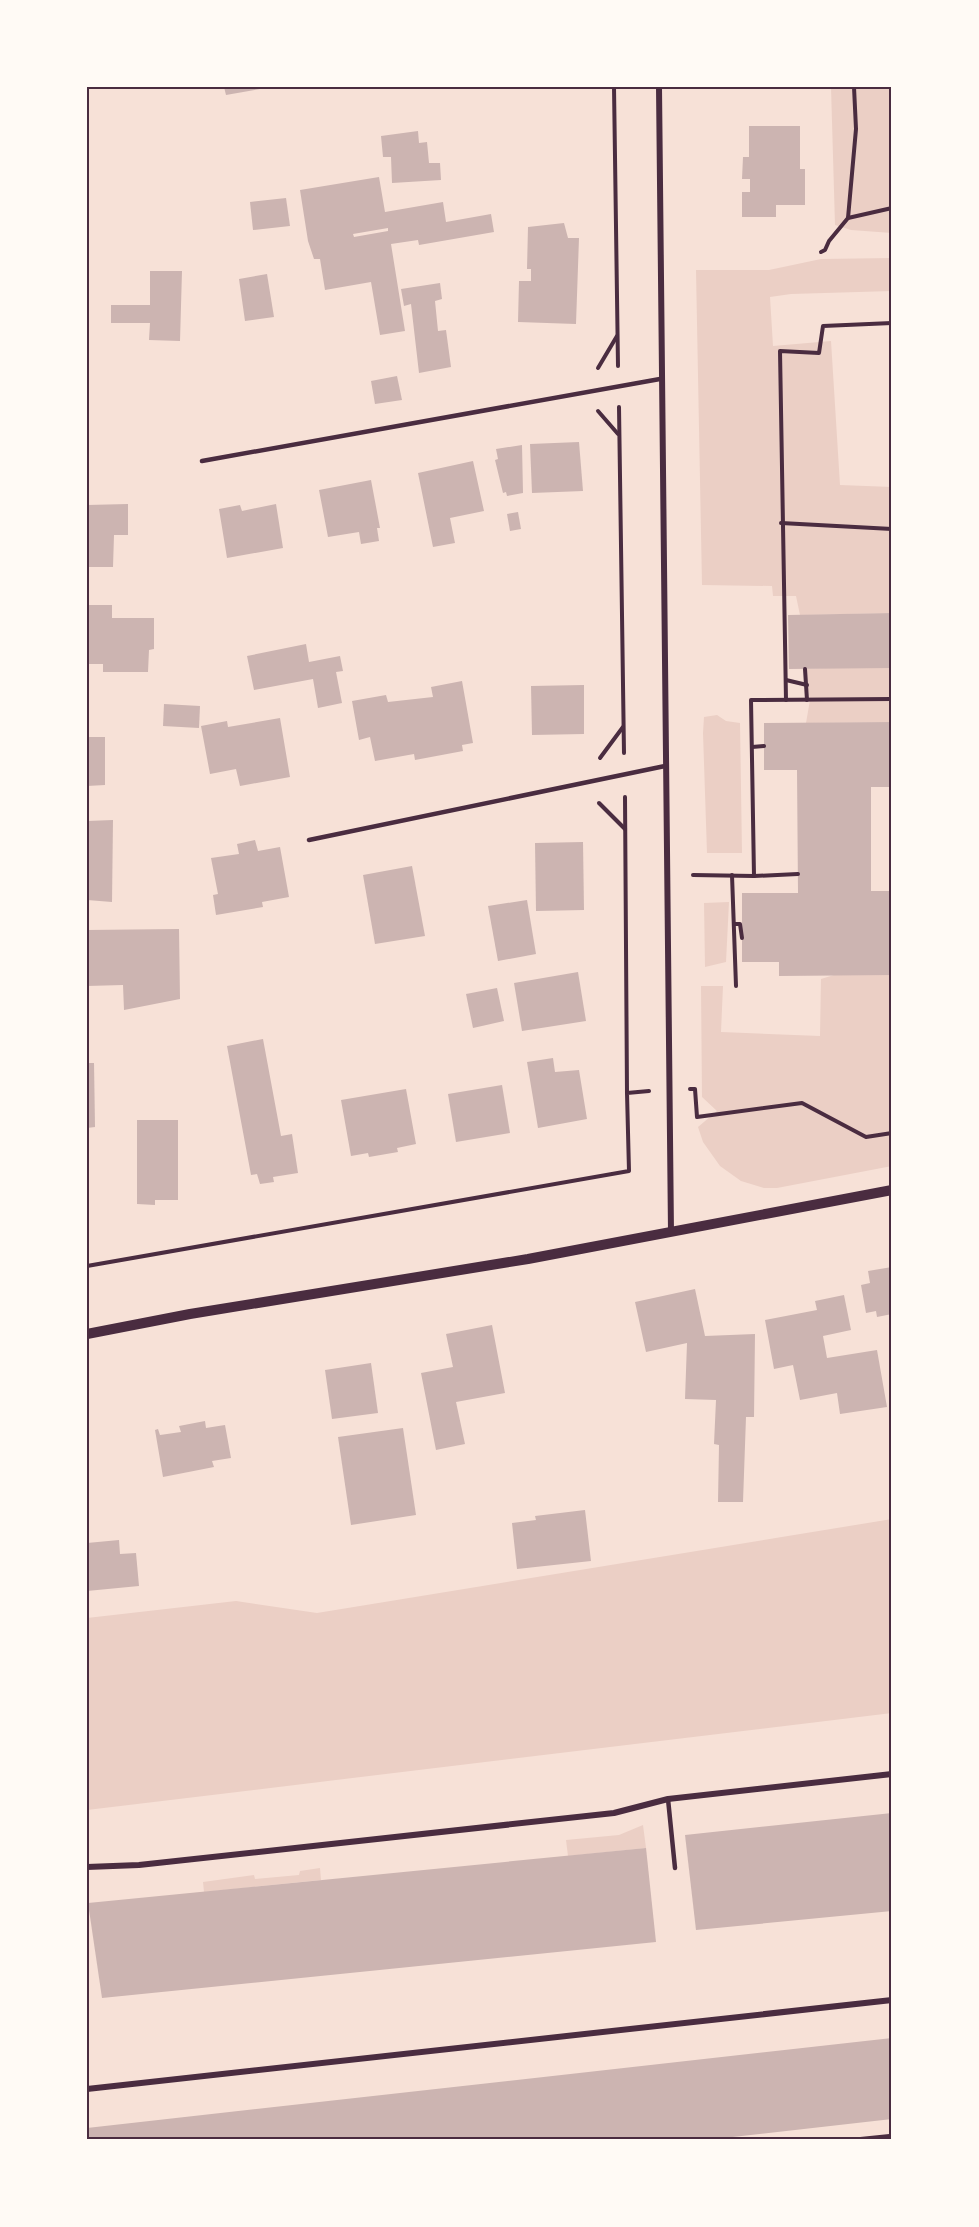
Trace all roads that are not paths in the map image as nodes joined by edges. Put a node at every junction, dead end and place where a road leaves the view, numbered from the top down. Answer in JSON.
{"nodes":[{"id":1,"x":658,"y":87,"type":"edge"},
{"id":2,"x":660,"y":379,"type":"junction"},
{"id":3,"x":202,"y":461,"type":"dead end"},
{"id":4,"x":665,"y":766,"type":"junction"},
{"id":5,"x":309,"y":840,"type":"dead end"},
{"id":6,"x":892,"y":1190,"type":"edge"},
{"id":7,"x":671,"y":1233,"type":"junction"},
{"id":8,"x":87,"y":1334,"type":"edge"},
{"id":9,"x":892,"y":1774,"type":"edge"},
{"id":10,"x":668,"y":1799,"type":"junction"},
{"id":11,"x":87,"y":1867,"type":"edge"},
{"id":12,"x":675,"y":1869,"type":"dead end"},
{"id":13,"x":892,"y":2000,"type":"edge"},
{"id":14,"x":87,"y":2089,"type":"edge"},
{"id":15,"x":892,"y":2136,"type":"edge"},
{"id":16,"x":853,"y":2140,"type":"edge"}],
"edges":[{"from":1,"to":2,"type":"street"},
{"from":2,"to":3,"type":"lane"},
{"from":2,"to":4,"type":"street"},
{"from":4,"to":5,"type":"lane"},
{"from":4,"to":7,"type":"street"},
{"from":6,"to":7,"type":"street"},
{"from":7,"to":8,"type":"street"},
{"from":9,"to":10,"type":"street"},
{"from":10,"to":11,"type":"street"},
{"from":10,"to":12,"type":"lane"},
{"from":13,"to":14,"type":"street"},
{"from":15,"to":16,"type":"lane"}]}
